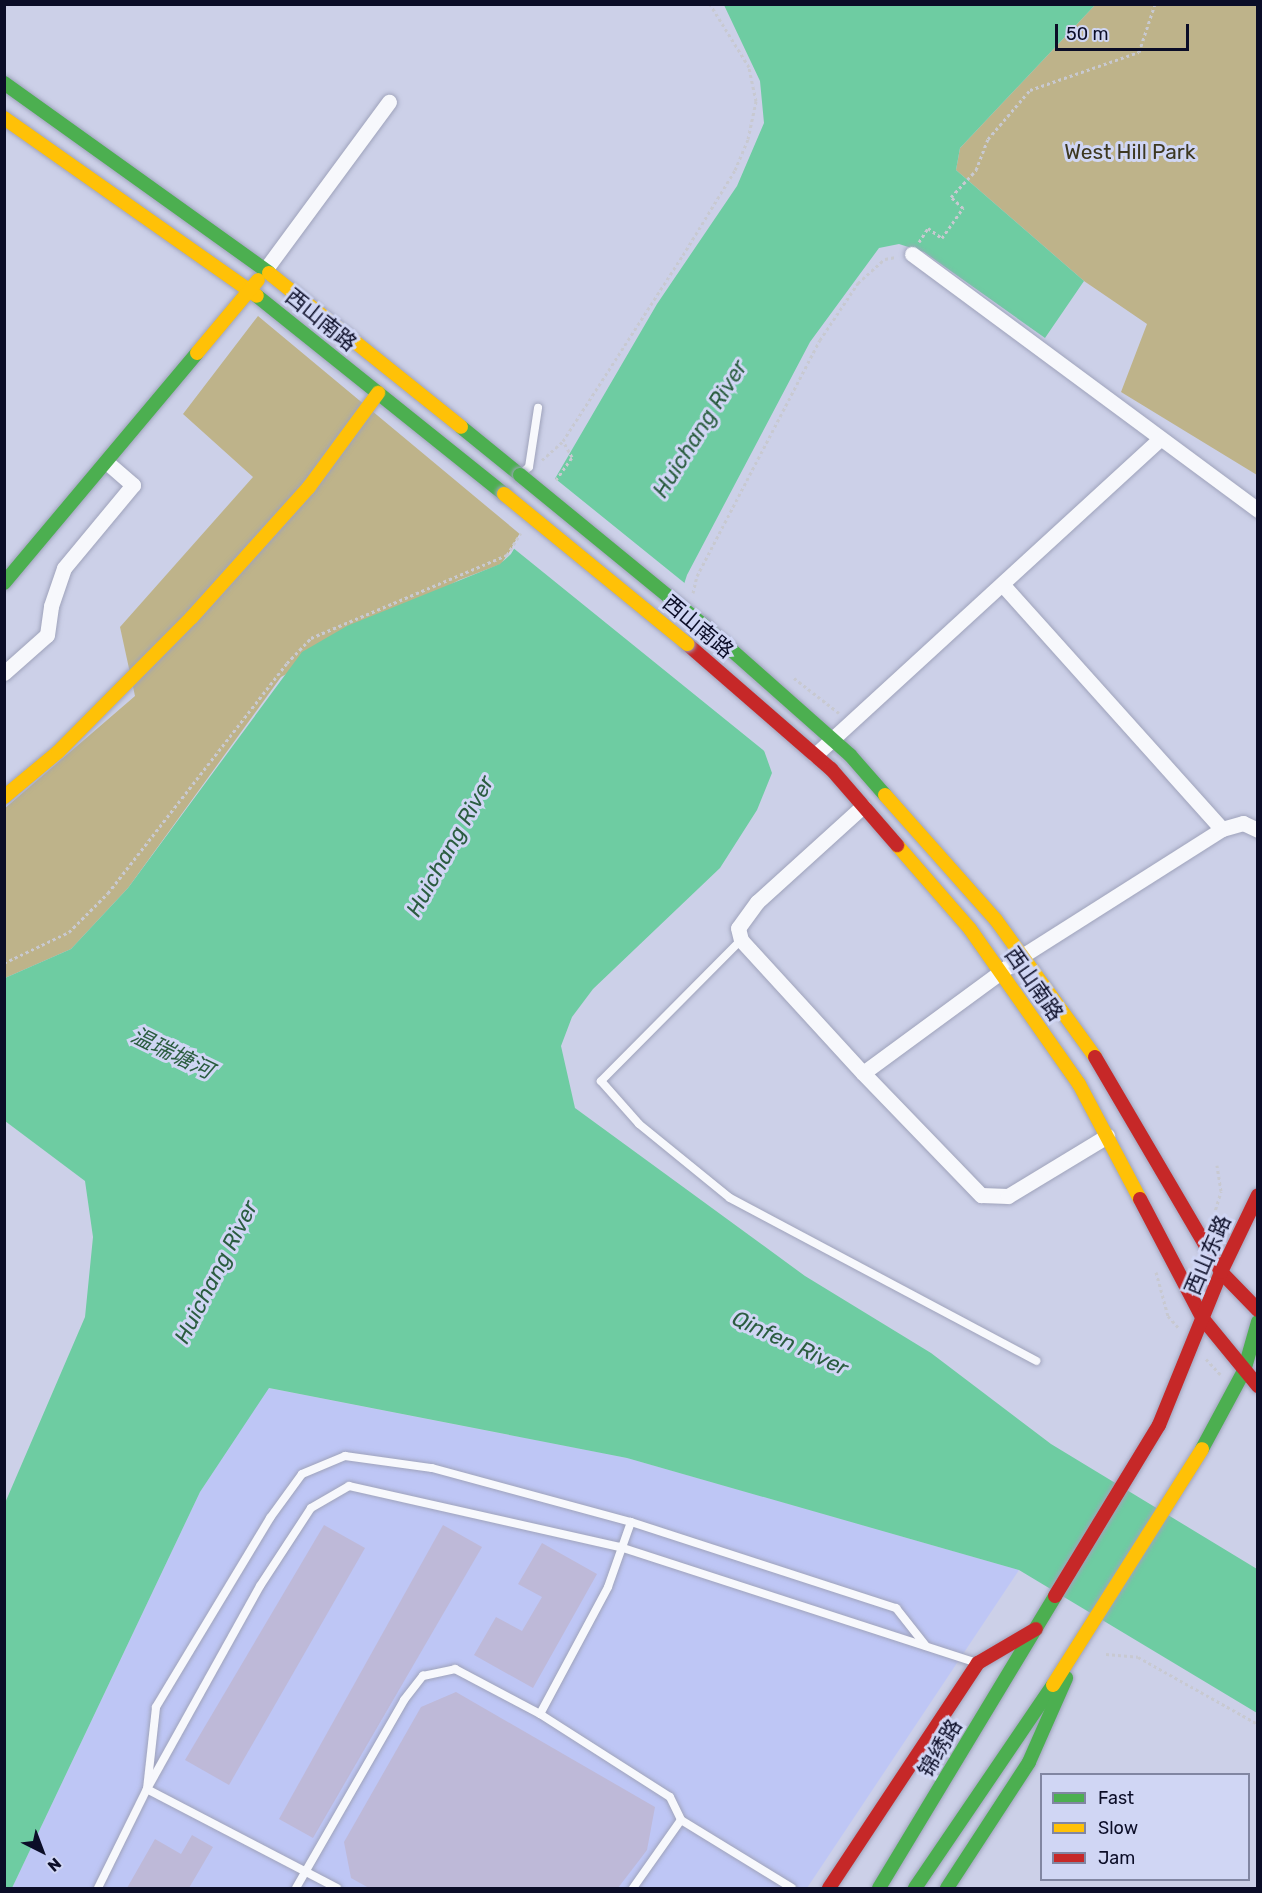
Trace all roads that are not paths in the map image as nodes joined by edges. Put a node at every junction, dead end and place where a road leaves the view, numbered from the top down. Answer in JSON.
{"nodes":[{"id":1,"x":4,"y":83,"type":"edge"},
{"id":2,"x":389,"y":102,"type":"dead end"},
{"id":3,"x":4,"y":118,"type":"edge"},
{"id":4,"x":912,"y":254,"type":"road end"},
{"id":5,"x":265,"y":270,"type":"junction"},
{"id":6,"x":250,"y":290,"type":"junction"},
{"id":7,"x":378,"y":393,"type":"junction"},
{"id":8,"x":537,"y":408,"type":"dead end"},
{"id":9,"x":1161,"y":439,"type":"junction"},
{"id":10,"x":107,"y":462,"type":"junction"},
{"id":11,"x":524,"y":471,"type":"junction"},
{"id":12,"x":1257,"y":510,"type":"edge"},
{"id":13,"x":4,"y":583,"type":"edge"},
{"id":14,"x":1002,"y":584,"type":"junction"},
{"id":15,"x":4,"y":673,"type":"edge"},
{"id":16,"x":832,"y":739,"type":"junction"},
{"id":17,"x":815,"y":755,"type":"junction"},
{"id":18,"x":4,"y":796,"type":"edge"},
{"id":19,"x":863,"y":806,"type":"junction"},
{"id":20,"x":1222,"y":829,"type":"junction"},
{"id":21,"x":1257,"y":830,"type":"edge"},
{"id":22,"x":741,"y":940,"type":"junction"},
{"id":23,"x":1022,"y":956,"type":"junction"},
{"id":24,"x":1000,"y":972,"type":"junction"},
{"id":25,"x":863,"y":1073,"type":"junction"},
{"id":26,"x":1107,"y":1136,"type":"junction"},
{"id":27,"x":1257,"y":1195,"type":"edge"},
{"id":28,"x":1221,"y":1272,"type":"junction"},
{"id":29,"x":1257,"y":1310,"type":"edge"},
{"id":30,"x":1203,"y":1319,"type":"junction"},
{"id":31,"x":1257,"y":1322,"type":"edge"},
{"id":32,"x":1036,"y":1361,"type":"dead end"},
{"id":33,"x":1244,"y":1371,"type":"junction"},
{"id":34,"x":1257,"y":1386,"type":"edge"},
{"id":35,"x":631,"y":1521,"type":"junction"},
{"id":36,"x":620,"y":1547,"type":"junction"},
{"id":37,"x":1037,"y":1629,"type":"junction"},
{"id":38,"x":1082,"y":1642,"type":"junction"},
{"id":39,"x":926,"y":1646,"type":"junction"},
{"id":40,"x":978,"y":1663,"type":"junction"},
{"id":41,"x":540,"y":1714,"type":"junction"},
{"id":42,"x":147,"y":1789,"type":"junction"},
{"id":43,"x":681,"y":1820,"type":"junction"},
{"id":44,"x":305,"y":1870,"type":"junction"},
{"id":45,"x":98,"y":1888,"type":"edge"},
{"id":46,"x":296,"y":1888,"type":"edge"},
{"id":47,"x":337,"y":1888,"type":"edge"},
{"id":48,"x":633,"y":1888,"type":"edge"},
{"id":49,"x":792,"y":1888,"type":"edge"},
{"id":50,"x":829,"y":1888,"type":"edge"},
{"id":51,"x":879,"y":1888,"type":"edge"},
{"id":52,"x":915,"y":1888,"type":"edge"},
{"id":53,"x":947,"y":1888,"type":"edge"}],
"edges":[{"from":1,"to":5,"type":"main road","name":"西山南路"},
{"from":2,"to":5,"type":"street"},
{"from":3,"to":6,"type":"main road","name":"西山南路"},
{"from":4,"to":9,"type":"street"},
{"from":5,"to":6,"type":"main road"},
{"from":5,"to":11,"type":"main road","name":"西山南路"},
{"from":6,"to":7,"type":"main road","name":"西山南路"},
{"from":6,"to":10,"type":"main road"},
{"from":7,"to":17,"type":"main road","name":"西山南路","bridge":true},
{"from":7,"to":18,"type":"main road"},
{"from":8,"to":11,"type":"lane"},
{"from":9,"to":12,"type":"street"},
{"from":9,"to":14,"type":"street"},
{"from":10,"to":13,"type":"main road"},
{"from":10,"to":15,"type":"street"},
{"from":11,"to":16,"type":"main road","name":"西山南路","bridge":true},
{"from":14,"to":16,"type":"street"},
{"from":14,"to":20,"type":"street"},
{"from":16,"to":17,"type":"street"},
{"from":16,"to":23,"type":"main road","name":"西山南路"},
{"from":17,"to":19,"type":"main road","name":"西山南路"},
{"from":19,"to":22,"type":"street"},
{"from":19,"to":24,"type":"main road","name":"西山南路"},
{"from":20,"to":21,"type":"street"},
{"from":20,"to":23,"type":"street"},
{"from":22,"to":25,"type":"street"},
{"from":22,"to":32,"type":"lane"},
{"from":23,"to":24,"type":"street"},
{"from":23,"to":28,"type":"main road","name":"西山南路"},
{"from":24,"to":25,"type":"street"},
{"from":24,"to":26,"type":"main road","name":"西山南路"},
{"from":25,"to":26,"type":"street"},
{"from":26,"to":30,"type":"main road","name":"西山南路"},
{"from":27,"to":28,"type":"main road","name":"西山东路"},
{"from":28,"to":29,"type":"main road","name":"西山南路"},
{"from":28,"to":30,"type":"main road","name":"西山东路"},
{"from":30,"to":33,"type":"main road","name":"西山东路"},
{"from":30,"to":37,"type":"main road","name":"锦绣路"},
{"from":31,"to":33,"type":"main road"},
{"from":33,"to":34,"type":"main road","name":"西山东路"},
{"from":33,"to":38,"type":"main road"},
{"from":35,"to":36,"type":"lane"},
{"from":35,"to":39,"type":"lane"},
{"from":35,"to":42,"type":"lane"},
{"from":36,"to":39,"type":"lane"},
{"from":36,"to":41,"type":"lane"},
{"from":36,"to":42,"type":"lane"},
{"from":37,"to":40,"type":"main road"},
{"from":37,"to":51,"type":"main road","name":"锦绣路"},
{"from":38,"to":52,"type":"main road"},
{"from":38,"to":53,"type":"main road"},
{"from":39,"to":40,"type":"lane"},
{"from":40,"to":50,"type":"main road"},
{"from":41,"to":43,"type":"lane"},
{"from":41,"to":44,"type":"lane"},
{"from":42,"to":44,"type":"lane"},
{"from":42,"to":45,"type":"lane"},
{"from":43,"to":48,"type":"lane"},
{"from":43,"to":49,"type":"lane"},
{"from":44,"to":46,"type":"lane"},
{"from":44,"to":47,"type":"lane"}]}
